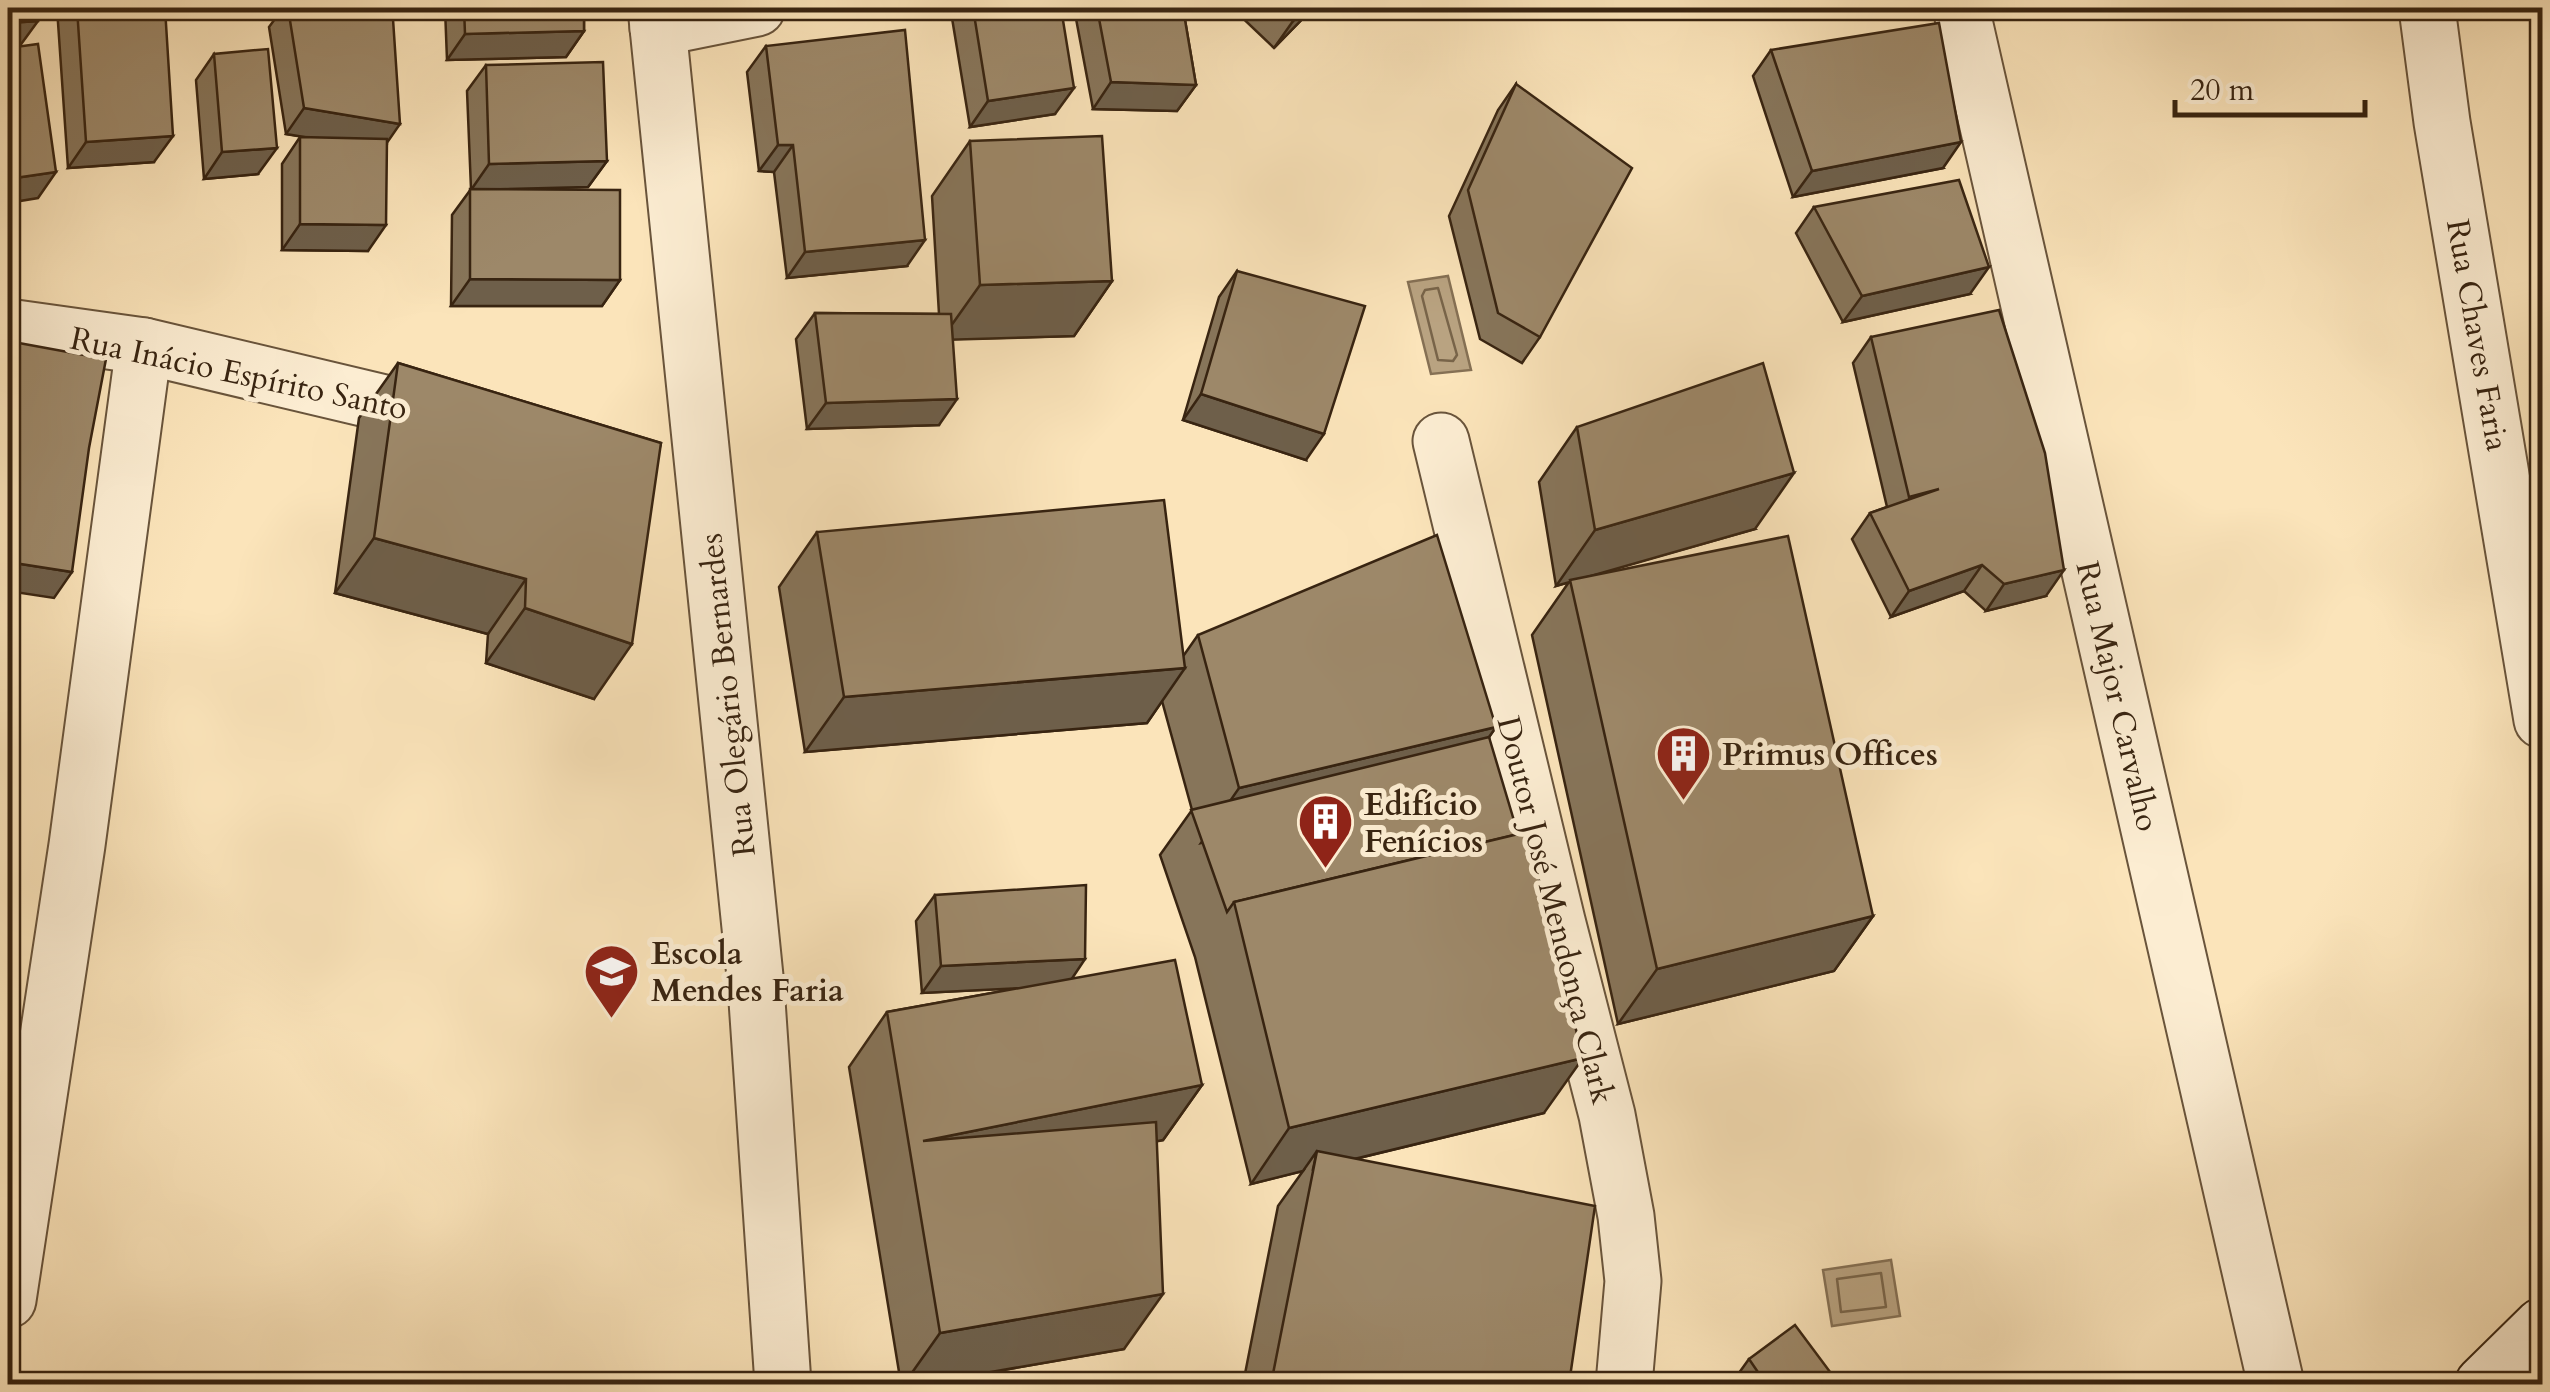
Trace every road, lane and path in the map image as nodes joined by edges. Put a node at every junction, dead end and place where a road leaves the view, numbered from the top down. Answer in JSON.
{"nodes":[{"id":1,"x":757,"y":8,"type":"edge"},
{"id":2,"x":1961,"y":8,"type":"edge"},
{"id":3,"x":2427,"y":8,"type":"edge"},
{"id":4,"x":657,"y":18,"type":"edge"},
{"id":5,"x":8,"y":327,"type":"edge"},
{"id":6,"x":144,"y":346,"type":"junction"},
{"id":7,"x":492,"y":428,"type":"edge"},
{"id":8,"x":1441,"y":441,"type":"dead end"},
{"id":9,"x":2542,"y":720,"type":"edge"},
{"id":10,"x":8,"y":1300,"type":"edge"},
{"id":11,"x":2542,"y":1326,"type":"edge"},
{"id":12,"x":783,"y":1384,"type":"edge"},
{"id":13,"x":1624,"y":1384,"type":"edge"},
{"id":14,"x":2276,"y":1384,"type":"edge"},
{"id":15,"x":2484,"y":1384,"type":"edge"}],
"edges":[{"from":1,"to":4,"type":"street"},
{"from":2,"to":14,"type":"street","name":"Rua Major Carvalho"},
{"from":3,"to":9,"type":"street","name":"Rua Chaves Faria"},
{"from":4,"to":12,"type":"street","name":"Rua Olegário Bernardes"},
{"from":5,"to":6,"type":"street","name":"Rua Inácio Espírito Santo"},
{"from":6,"to":7,"type":"street","name":"Rua Inácio Espírito Santo"},
{"from":6,"to":10,"type":"street"},
{"from":8,"to":13,"type":"street","name":"Doutor José Mendonça Clark"},
{"from":11,"to":15,"type":"street"}]}
